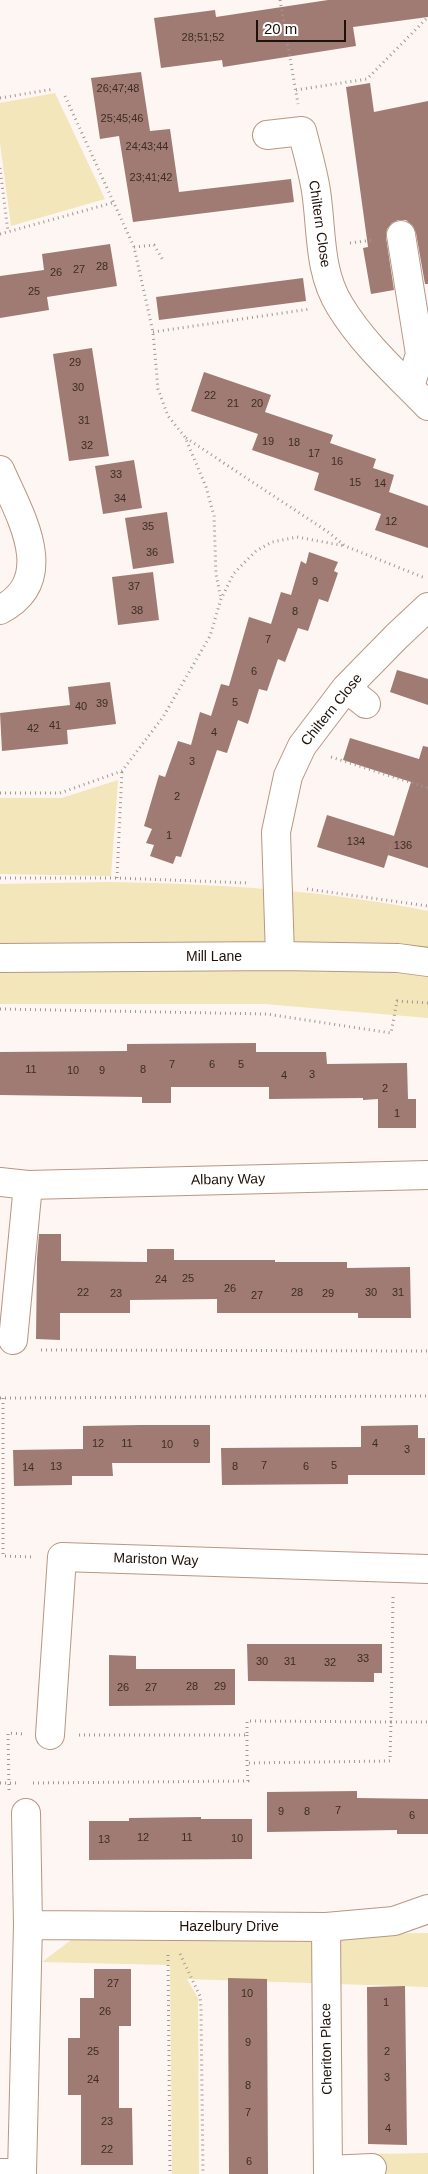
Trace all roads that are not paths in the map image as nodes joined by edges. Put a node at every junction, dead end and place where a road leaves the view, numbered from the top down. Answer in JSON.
{"nodes":[{"id":1,"x":267,"y":135,"type":"dead end"},
{"id":2,"x":401,"y":235,"type":"dead end"},
{"id":3,"x":419,"y":396,"type":"edge"},
{"id":4,"x":0,"y":470,"type":"edge"},
{"id":5,"x":428,"y":607,"type":"edge"},
{"id":6,"x":0,"y":610,"type":"edge"},
{"id":7,"x":280,"y":956,"type":"junction"},
{"id":8,"x":0,"y":958,"type":"edge"},
{"id":9,"x":428,"y":962,"type":"edge"},
{"id":10,"x":428,"y":1175,"type":"edge"},
{"id":11,"x":0,"y":1182,"type":"edge"},
{"id":12,"x":28,"y":1185,"type":"junction"},
{"id":13,"x":13,"y":1340,"type":"dead end"},
{"id":14,"x":428,"y":1569,"type":"edge"},
{"id":15,"x":50,"y":1734,"type":"road end"},
{"id":16,"x":26,"y":1813,"type":"road end"},
{"id":17,"x":428,"y":1909,"type":"edge"},
{"id":18,"x":28,"y":1925,"type":"junction"},
{"id":19,"x":326,"y":1927,"type":"junction"},
{"id":20,"x":372,"y":2168,"type":"dead end"},
{"id":21,"x":328,"y":2172,"type":"edge"},
{"id":22,"x":0,"y":2173,"type":"edge"}],
"edges":[{"from":1,"to":3,"type":"street","name":"Chiltern Close"},
{"from":2,"to":3,"type":"street"},
{"from":4,"to":6,"type":"street"},
{"from":5,"to":7,"type":"street","name":"Chiltern Close"},
{"from":7,"to":8,"type":"street","name":"Mill Lane"},
{"from":7,"to":9,"type":"street","name":"Mill Lane"},
{"from":10,"to":12,"type":"street","name":"Albany Way"},
{"from":11,"to":12,"type":"street","name":"Albany Way"},
{"from":12,"to":13,"type":"street"},
{"from":14,"to":15,"type":"street","name":"Mariston Way"},
{"from":16,"to":18,"type":"street"},
{"from":17,"to":19,"type":"street","name":"Hazelbury Drive"},
{"from":18,"to":19,"type":"street","name":"Hazelbury Drive"},
{"from":18,"to":22,"type":"street"},
{"from":19,"to":21,"type":"street","name":"Cheriton Place"},
{"from":20,"to":21,"type":"street","name":"Cheriton Place"}]}
